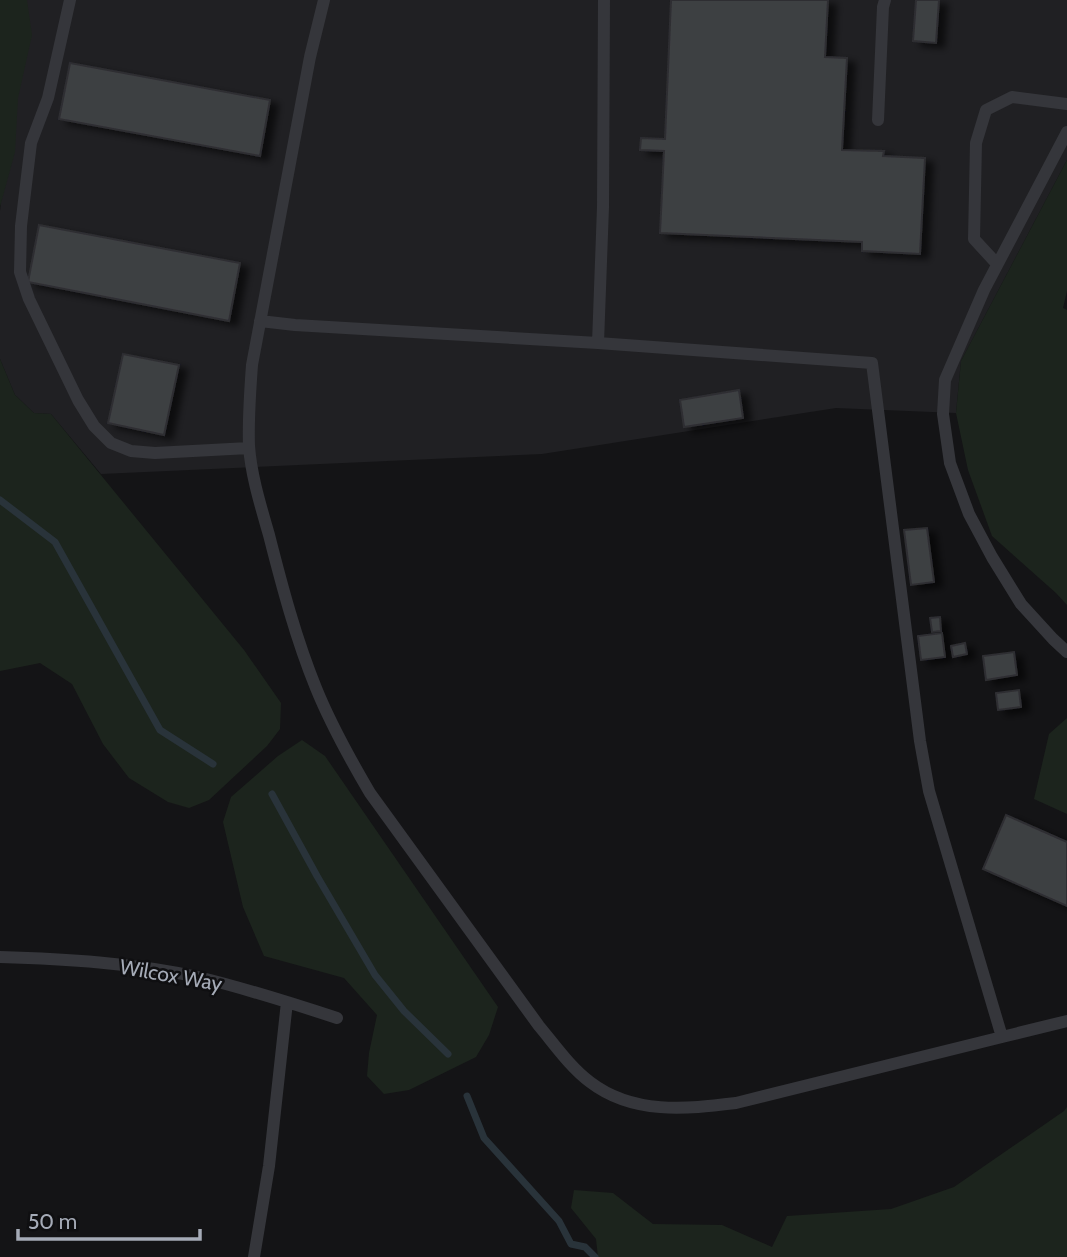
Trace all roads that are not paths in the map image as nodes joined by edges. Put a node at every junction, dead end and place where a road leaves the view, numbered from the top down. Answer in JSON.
{"nodes":[{"id":1,"x":70,"y":0,"type":"edge"},
{"id":2,"x":324,"y":0,"type":"edge"},
{"id":3,"x":604,"y":0,"type":"edge"},
{"id":4,"x":885,"y":0,"type":"edge"},
{"id":5,"x":1067,"y":104,"type":"edge"},
{"id":6,"x":878,"y":120,"type":"dead end"},
{"id":7,"x":1067,"y":132,"type":"edge"},
{"id":8,"x":997,"y":264,"type":"junction"},
{"id":9,"x":260,"y":321,"type":"junction"},
{"id":10,"x":598,"y":343,"type":"junction"},
{"id":11,"x":249,"y":448,"type":"junction"},
{"id":12,"x":1067,"y":652,"type":"edge"},
{"id":13,"x":0,"y":957,"type":"edge"},
{"id":14,"x":287,"y":1002,"type":"junction"},
{"id":15,"x":337,"y":1018,"type":"dead end"},
{"id":16,"x":1067,"y":1021,"type":"edge"},
{"id":17,"x":1002,"y":1037,"type":"junction"},
{"id":18,"x":254,"y":1257,"type":"edge"}],
"edges":[{"from":1,"to":11,"type":"lane"},
{"from":2,"to":9,"type":"lane"},
{"from":3,"to":10,"type":"lane"},
{"from":4,"to":6,"type":"lane"},
{"from":5,"to":8,"type":"lane"},
{"from":7,"to":8,"type":"lane"},
{"from":8,"to":12,"type":"lane"},
{"from":9,"to":10,"type":"lane"},
{"from":9,"to":11,"type":"lane"},
{"from":10,"to":17,"type":"lane"},
{"from":11,"to":17,"type":"lane"},
{"from":13,"to":14,"type":"lane","name":"Wilcox Way"},
{"from":14,"to":15,"type":"lane","name":"Wilcox Way"},
{"from":14,"to":18,"type":"lane"},
{"from":16,"to":17,"type":"lane"}]}
